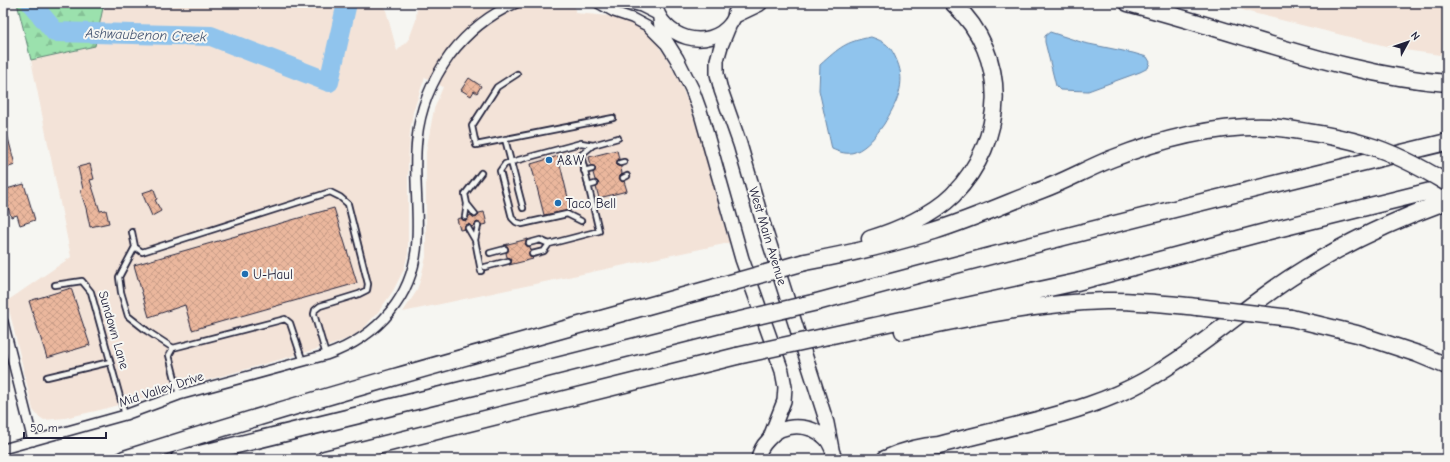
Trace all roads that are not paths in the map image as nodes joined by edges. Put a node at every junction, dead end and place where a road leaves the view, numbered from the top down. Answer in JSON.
{"nodes":[{"id":1,"x":516,"y":3,"type":"edge"},
{"id":2,"x":598,"y":3,"type":"edge"},
{"id":3,"x":627,"y":3,"type":"edge"},
{"id":4,"x":655,"y":3,"type":"edge"},
{"id":5,"x":759,"y":3,"type":"edge"},
{"id":6,"x":953,"y":3,"type":"edge"},
{"id":7,"x":1128,"y":3,"type":"edge"},
{"id":8,"x":735,"y":14,"type":"edge"},
{"id":9,"x":660,"y":17,"type":"junction"},
{"id":10,"x":670,"y":49,"type":"junction"},
{"id":11,"x":517,"y":74,"type":"dead end"},
{"id":12,"x":1447,"y":83,"type":"edge"},
{"id":13,"x":612,"y":118,"type":"dead end"},
{"id":14,"x":618,"y":138,"type":"dead end"},
{"id":15,"x":505,"y":139,"type":"junction"},
{"id":16,"x":1447,"y":142,"type":"edge"},
{"id":17,"x":593,"y":145,"type":"junction"},
{"id":18,"x":511,"y":162,"type":"junction"},
{"id":19,"x":592,"y":169,"type":"dead end"},
{"id":20,"x":584,"y":171,"type":"junction"},
{"id":21,"x":481,"y":172,"type":"dead end"},
{"id":22,"x":1447,"y":183,"type":"edge"},
{"id":23,"x":596,"y":184,"type":"dead end"},
{"id":24,"x":588,"y":186,"type":"junction"},
{"id":25,"x":1447,"y":187,"type":"edge"},
{"id":26,"x":1447,"y":201,"type":"edge"},
{"id":27,"x":467,"y":204,"type":"junction"},
{"id":28,"x":523,"y":208,"type":"dead end"},
{"id":29,"x":475,"y":214,"type":"dead end"},
{"id":30,"x":465,"y":217,"type":"dead end"},
{"id":31,"x":581,"y":221,"type":"dead end"},
{"id":32,"x":478,"y":226,"type":"dead end"},
{"id":33,"x":468,"y":228,"type":"dead end"},
{"id":34,"x":132,"y":232,"type":"dead end"},
{"id":35,"x":475,"y":240,"type":"junction"},
{"id":36,"x":529,"y":243,"type":"dead end"},
{"id":37,"x":549,"y":244,"type":"junction"},
{"id":38,"x":135,"y":247,"type":"junction"},
{"id":39,"x":505,"y":249,"type":"dead end"},
{"id":40,"x":490,"y":253,"type":"dead end"},
{"id":41,"x":532,"y":254,"type":"dead end"},
{"id":42,"x":508,"y":261,"type":"dead end"},
{"id":43,"x":805,"y":262,"type":"junction"},
{"id":44,"x":485,"y":267,"type":"dead end"},
{"id":45,"x":481,"y":271,"type":"dead end"},
{"id":46,"x":56,"y":285,"type":"dead end"},
{"id":47,"x":3,"y":322,"type":"edge"},
{"id":48,"x":828,"y":336,"type":"junction"},
{"id":49,"x":173,"y":348,"type":"junction"},
{"id":50,"x":326,"y":355,"type":"junction"},
{"id":51,"x":110,"y":362,"type":"junction"},
{"id":52,"x":304,"y":362,"type":"junction"},
{"id":53,"x":1447,"y":366,"type":"edge"},
{"id":54,"x":47,"y":377,"type":"dead end"},
{"id":55,"x":179,"y":395,"type":"junction"},
{"id":56,"x":125,"y":415,"type":"junction"},
{"id":57,"x":770,"y":437,"type":"junction"},
{"id":58,"x":33,"y":441,"type":"junction"},
{"id":59,"x":939,"y":444,"type":"junction"},
{"id":60,"x":3,"y":449,"type":"edge"},
{"id":61,"x":833,"y":454,"type":"edge"},
{"id":62,"x":124,"y":459,"type":"edge"},
{"id":63,"x":179,"y":459,"type":"edge"},
{"id":64,"x":325,"y":459,"type":"edge"},
{"id":65,"x":758,"y":459,"type":"edge"},
{"id":66,"x":885,"y":459,"type":"edge"},
{"id":67,"x":909,"y":459,"type":"edge"}],
"edges":[{"from":1,"to":50,"type":"street","name":"Mid Valley Drive"},
{"from":2,"to":10,"type":"street"},
{"from":3,"to":9,"type":"street"},
{"from":4,"to":9,"type":"main road"},
{"from":5,"to":8,"type":"highway"},
{"from":6,"to":43,"type":"highway"},
{"from":7,"to":12,"type":"highway"},
{"from":8,"to":9,"type":"main road"},
{"from":8,"to":61,"type":"main road","name":"West Main Avenue"},
{"from":9,"to":10,"type":"main road"},
{"from":10,"to":57,"type":"main road"},
{"from":11,"to":15,"type":"lane"},
{"from":13,"to":15,"type":"lane"},
{"from":14,"to":17,"type":"lane"},
{"from":15,"to":18,"type":"lane"},
{"from":16,"to":63,"type":"highway","bridge":true},
{"from":17,"to":18,"type":"lane"},
{"from":17,"to":20,"type":"lane"},
{"from":18,"to":28,"type":"lane"},
{"from":18,"to":31,"type":"lane"},
{"from":19,"to":20,"type":"lane"},
{"from":20,"to":24,"type":"lane"},
{"from":21,"to":27,"type":"lane"},
{"from":22,"to":43,"type":"highway","bridge":true},
{"from":23,"to":24,"type":"lane"},
{"from":24,"to":37,"type":"lane"},
{"from":25,"to":48,"type":"highway"},
{"from":26,"to":59,"type":"highway"},
{"from":27,"to":29,"type":"lane"},
{"from":27,"to":30,"type":"lane"},
{"from":32,"to":35,"type":"lane"},
{"from":33,"to":35,"type":"lane"},
{"from":34,"to":38,"type":"lane"},
{"from":35,"to":45,"type":"lane"},
{"from":36,"to":37,"type":"lane"},
{"from":37,"to":41,"type":"lane"},
{"from":38,"to":49,"type":"lane"},
{"from":38,"to":50,"type":"lane"},
{"from":39,"to":40,"type":"lane"},
{"from":42,"to":44,"type":"lane"},
{"from":43,"to":62,"type":"highway","bridge":true},
{"from":46,"to":51,"type":"lane","name":"Sundown Lane"},
{"from":47,"to":58,"type":"street"},
{"from":48,"to":53,"type":"highway","bridge":true},
{"from":48,"to":64,"type":"highway","bridge":true},
{"from":49,"to":52,"type":"lane"},
{"from":49,"to":55,"type":"lane"},
{"from":50,"to":52,"type":"street","name":"Mid Valley Drive"},
{"from":51,"to":54,"type":"lane"},
{"from":51,"to":56,"type":"lane","name":"Sundown Lane"},
{"from":52,"to":55,"type":"street","name":"Mid Valley Drive"},
{"from":55,"to":56,"type":"street","name":"Mid Valley Drive"},
{"from":56,"to":58,"type":"street","name":"Mid Valley Drive"},
{"from":57,"to":61,"type":"main road"},
{"from":57,"to":65,"type":"main road"},
{"from":58,"to":60,"type":"street","name":"Mid Valley Drive"},
{"from":59,"to":66,"type":"highway"},
{"from":59,"to":67,"type":"highway"}]}
